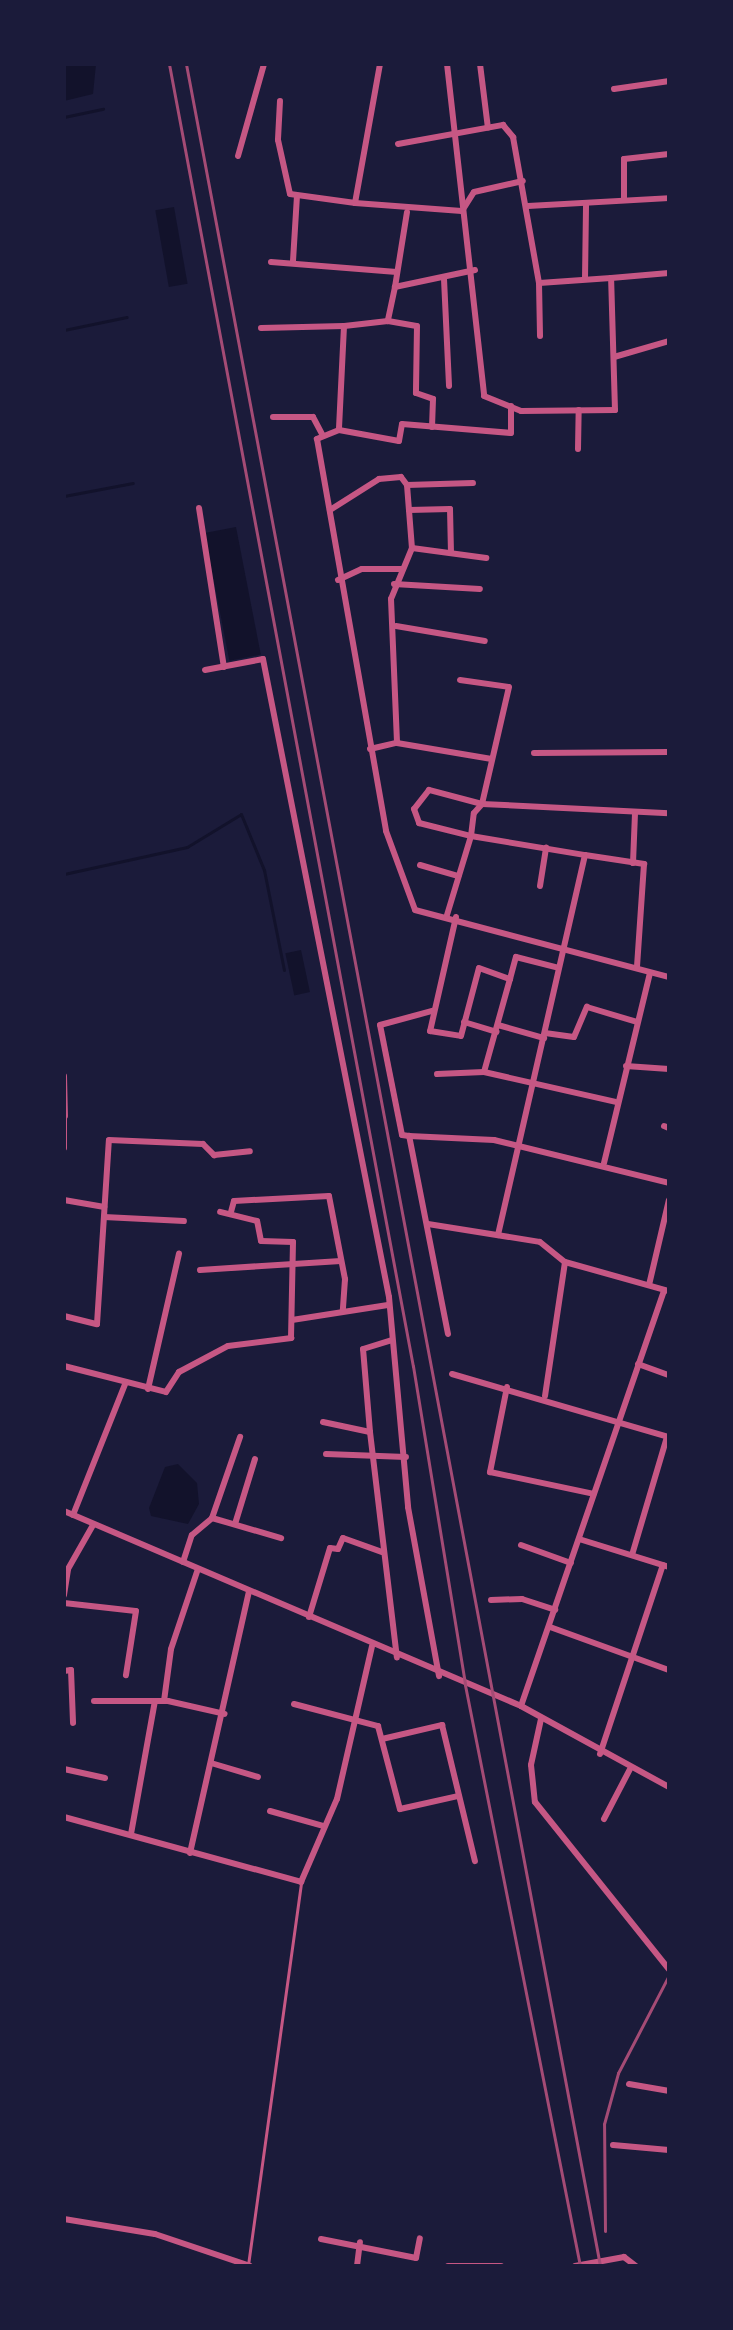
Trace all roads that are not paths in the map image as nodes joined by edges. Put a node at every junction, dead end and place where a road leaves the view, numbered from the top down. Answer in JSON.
{"nodes":[{"id":1,"x":264,"y":64,"type":"edge"},
{"id":2,"x":380,"y":64,"type":"edge"},
{"id":3,"x":447,"y":64,"type":"edge"},
{"id":4,"x":480,"y":64,"type":"edge"},
{"id":5,"x":669,"y":81,"type":"edge"},
{"id":6,"x":614,"y":89,"type":"dead end"},
{"id":7,"x":280,"y":101,"type":"dead end"},
{"id":8,"x":488,"y":128,"type":"junction"},
{"id":9,"x":451,"y":134,"type":"junction"},
{"id":10,"x":398,"y":144,"type":"dead end"},
{"id":11,"x":669,"y":154,"type":"edge"},
{"id":12,"x":238,"y":156,"type":"dead end"},
{"id":13,"x":523,"y":181,"type":"junction"},
{"id":14,"x":297,"y":196,"type":"junction"},
{"id":15,"x":669,"y":198,"type":"edge"},
{"id":16,"x":624,"y":200,"type":"junction"},
{"id":17,"x":355,"y":203,"type":"junction"},
{"id":18,"x":586,"y":203,"type":"junction"},
{"id":19,"x":528,"y":206,"type":"junction"},
{"id":20,"x":462,"y":211,"type":"junction"},
{"id":21,"x":407,"y":212,"type":"junction"},
{"id":22,"x":293,"y":261,"type":"junction"},
{"id":23,"x":271,"y":262,"type":"dead end"},
{"id":24,"x":475,"y":270,"type":"junction"},
{"id":25,"x":397,"y":272,"type":"junction"},
{"id":26,"x":669,"y":273,"type":"edge"},
{"id":27,"x":611,"y":278,"type":"junction"},
{"id":28,"x":444,"y":279,"type":"junction"},
{"id":29,"x":585,"y":279,"type":"junction"},
{"id":30,"x":539,"y":283,"type":"junction"},
{"id":31,"x":395,"y":287,"type":"junction"},
{"id":32,"x":388,"y":321,"type":"junction"},
{"id":33,"x":344,"y":326,"type":"junction"},
{"id":34,"x":261,"y":328,"type":"dead end"},
{"id":35,"x":540,"y":336,"type":"dead end"},
{"id":36,"x":669,"y":341,"type":"edge"},
{"id":37,"x":614,"y":357,"type":"junction"},
{"id":38,"x":449,"y":386,"type":"dead end"},
{"id":39,"x":511,"y":406,"type":"junction"},
{"id":40,"x":579,"y":410,"type":"junction"},
{"id":41,"x":273,"y":417,"type":"dead end"},
{"id":42,"x":432,"y":427,"type":"junction"},
{"id":43,"x":339,"y":430,"type":"junction"},
{"id":44,"x":323,"y":436,"type":"junction"},
{"id":45,"x":578,"y":449,"type":"dead end"},
{"id":46,"x":473,"y":483,"type":"dead end"},
{"id":47,"x":407,"y":485,"type":"junction"},
{"id":48,"x":199,"y":508,"type":"dead end"},
{"id":49,"x":330,"y":510,"type":"junction"},
{"id":50,"x":409,"y":510,"type":"junction"},
{"id":51,"x":412,"y":548,"type":"junction"},
{"id":52,"x":451,"y":553,"type":"junction"},
{"id":53,"x":486,"y":558,"type":"dead end"},
{"id":54,"x":402,"y":569,"type":"junction"},
{"id":55,"x":338,"y":580,"type":"junction"},
{"id":56,"x":394,"y":584,"type":"junction"},
{"id":57,"x":480,"y":589,"type":"dead end"},
{"id":58,"x":396,"y":626,"type":"junction"},
{"id":59,"x":485,"y":641,"type":"dead end"},
{"id":60,"x":224,"y":667,"type":"junction"},
{"id":61,"x":205,"y":670,"type":"dead end"},
{"id":62,"x":460,"y":680,"type":"dead end"},
{"id":63,"x":397,"y":743,"type":"junction"},
{"id":64,"x":370,"y":749,"type":"junction"},
{"id":65,"x":669,"y":752,"type":"edge"},
{"id":66,"x":534,"y":753,"type":"dead end"},
{"id":67,"x":492,"y":759,"type":"junction"},
{"id":68,"x":482,"y":804,"type":"junction"},
{"id":69,"x":669,"y":813,"type":"edge"},
{"id":70,"x":635,"y":814,"type":"junction"},
{"id":71,"x":471,"y":836,"type":"junction"},
{"id":72,"x":546,"y":847,"type":"junction"},
{"id":73,"x":585,"y":855,"type":"junction"},
{"id":74,"x":633,"y":863,"type":"junction"},
{"id":75,"x":420,"y":865,"type":"dead end"},
{"id":76,"x":458,"y":876,"type":"junction"},
{"id":77,"x":540,"y":886,"type":"dead end"},
{"id":78,"x":447,"y":915,"type":"junction"},
{"id":79,"x":456,"y":917,"type":"junction"},
{"id":80,"x":564,"y":947,"type":"junction"},
{"id":81,"x":637,"y":967,"type":"junction"},
{"id":82,"x":559,"y":968,"type":"junction"},
{"id":83,"x":650,"y":973,"type":"junction"},
{"id":84,"x":669,"y":977,"type":"edge"},
{"id":85,"x":510,"y":979,"type":"junction"},
{"id":86,"x":432,"y":1011,"type":"junction"},
{"id":87,"x":464,"y":1022,"type":"junction"},
{"id":88,"x":637,"y":1022,"type":"junction"},
{"id":89,"x":497,"y":1029,"type":"junction"},
{"id":90,"x":544,"y":1036,"type":"junction"},
{"id":91,"x":626,"y":1066,"type":"junction"},
{"id":92,"x":669,"y":1069,"type":"edge"},
{"id":93,"x":484,"y":1072,"type":"junction"},
{"id":94,"x":437,"y":1074,"type":"dead end"},
{"id":95,"x":64,"y":1076,"type":"edge"},
{"id":96,"x":533,"y":1084,"type":"junction"},
{"id":97,"x":616,"y":1102,"type":"junction"},
{"id":98,"x":64,"y":1116,"type":"edge"},
{"id":99,"x":409,"y":1136,"type":"junction"},
{"id":100,"x":519,"y":1145,"type":"junction"},
{"id":101,"x":64,"y":1147,"type":"edge"},
{"id":102,"x":250,"y":1151,"type":"dead end"},
{"id":103,"x":604,"y":1163,"type":"junction"},
{"id":104,"x":669,"y":1183,"type":"edge"},
{"id":105,"x":64,"y":1200,"type":"edge"},
{"id":106,"x":669,"y":1200,"type":"edge"},
{"id":107,"x":104,"y":1207,"type":"junction"},
{"id":108,"x":220,"y":1212,"type":"dead end"},
{"id":109,"x":231,"y":1212,"type":"junction"},
{"id":110,"x":104,"y":1217,"type":"junction"},
{"id":111,"x":184,"y":1221,"type":"dead end"},
{"id":112,"x":428,"y":1224,"type":"junction"},
{"id":113,"x":498,"y":1235,"type":"junction"},
{"id":114,"x":179,"y":1254,"type":"dead end"},
{"id":115,"x":341,"y":1261,"type":"junction"},
{"id":116,"x":565,"y":1262,"type":"junction"},
{"id":117,"x":200,"y":1270,"type":"dead end"},
{"id":118,"x":290,"y":1270,"type":"junction"},
{"id":119,"x":649,"y":1285,"type":"junction"},
{"id":120,"x":666,"y":1291,"type":"edge"},
{"id":121,"x":388,"y":1305,"type":"junction"},
{"id":122,"x":343,"y":1311,"type":"junction"},
{"id":123,"x":64,"y":1316,"type":"edge"},
{"id":124,"x":292,"y":1320,"type":"junction"},
{"id":125,"x":448,"y":1334,"type":"dead end"},
{"id":126,"x":392,"y":1340,"type":"junction"},
{"id":127,"x":638,"y":1364,"type":"junction"},
{"id":128,"x":64,"y":1366,"type":"edge"},
{"id":129,"x":452,"y":1374,"type":"dead end"},
{"id":130,"x":669,"y":1375,"type":"edge"},
{"id":131,"x":126,"y":1382,"type":"junction"},
{"id":132,"x":507,"y":1387,"type":"junction"},
{"id":133,"x":148,"y":1389,"type":"junction"},
{"id":134,"x":545,"y":1396,"type":"junction"},
{"id":135,"x":323,"y":1422,"type":"dead end"},
{"id":136,"x":620,"y":1422,"type":"junction"},
{"id":137,"x":370,"y":1432,"type":"junction"},
{"id":138,"x":240,"y":1437,"type":"dead end"},
{"id":139,"x":668,"y":1437,"type":"edge"},
{"id":140,"x":326,"y":1454,"type":"dead end"},
{"id":141,"x":406,"y":1457,"type":"junction"},
{"id":142,"x":255,"y":1459,"type":"dead end"},
{"id":143,"x":373,"y":1459,"type":"junction"},
{"id":144,"x":594,"y":1494,"type":"junction"},
{"id":145,"x":64,"y":1511,"type":"edge"},
{"id":146,"x":73,"y":1515,"type":"junction"},
{"id":147,"x":212,"y":1518,"type":"junction"},
{"id":148,"x":235,"y":1524,"type":"junction"},
{"id":149,"x":93,"y":1525,"type":"junction"},
{"id":150,"x":281,"y":1538,"type":"dead end"},
{"id":151,"x":579,"y":1539,"type":"junction"},
{"id":152,"x":521,"y":1545,"type":"dead end"},
{"id":153,"x":382,"y":1552,"type":"junction"},
{"id":154,"x":632,"y":1555,"type":"junction"},
{"id":155,"x":183,"y":1562,"type":"junction"},
{"id":156,"x":571,"y":1563,"type":"junction"},
{"id":157,"x":666,"y":1566,"type":"edge"},
{"id":158,"x":198,"y":1569,"type":"junction"},
{"id":159,"x":249,"y":1592,"type":"junction"},
{"id":160,"x":64,"y":1595,"type":"edge"},
{"id":161,"x":491,"y":1600,"type":"dead end"},
{"id":162,"x":64,"y":1603,"type":"edge"},
{"id":163,"x":555,"y":1610,"type":"junction"},
{"id":164,"x":309,"y":1617,"type":"junction"},
{"id":165,"x":550,"y":1627,"type":"junction"},
{"id":166,"x":372,"y":1646,"type":"junction"},
{"id":167,"x":634,"y":1654,"type":"junction"},
{"id":168,"x":397,"y":1657,"type":"junction"},
{"id":169,"x":669,"y":1670,"type":"edge"},
{"id":170,"x":64,"y":1671,"type":"edge"},
{"id":171,"x":126,"y":1675,"type":"dead end"},
{"id":172,"x":439,"y":1676,"type":"junction"},
{"id":173,"x":94,"y":1701,"type":"dead end"},
{"id":174,"x":155,"y":1701,"type":"junction"},
{"id":175,"x":164,"y":1701,"type":"junction"},
{"id":176,"x":294,"y":1704,"type":"dead end"},
{"id":177,"x":521,"y":1706,"type":"junction"},
{"id":178,"x":225,"y":1714,"type":"junction"},
{"id":179,"x":355,"y":1719,"type":"junction"},
{"id":180,"x":541,"y":1719,"type":"junction"},
{"id":181,"x":73,"y":1723,"type":"dead end"},
{"id":182,"x":382,"y":1739,"type":"junction"},
{"id":183,"x":600,"y":1754,"type":"junction"},
{"id":184,"x":211,"y":1763,"type":"junction"},
{"id":185,"x":64,"y":1769,"type":"edge"},
{"id":186,"x":630,"y":1769,"type":"junction"},
{"id":187,"x":258,"y":1777,"type":"dead end"},
{"id":188,"x":105,"y":1778,"type":"dead end"},
{"id":189,"x":669,"y":1786,"type":"edge"},
{"id":190,"x":458,"y":1796,"type":"junction"},
{"id":191,"x":270,"y":1811,"type":"dead end"},
{"id":192,"x":64,"y":1817,"type":"edge"},
{"id":193,"x":604,"y":1819,"type":"dead end"},
{"id":194,"x":323,"y":1826,"type":"junction"},
{"id":195,"x":131,"y":1834,"type":"junction"},
{"id":196,"x":190,"y":1853,"type":"junction"},
{"id":197,"x":475,"y":1861,"type":"dead end"},
{"id":198,"x":301,"y":1882,"type":"junction"},
{"id":199,"x":669,"y":1969,"type":"edge"},
{"id":200,"x":629,"y":2084,"type":"dead end"},
{"id":201,"x":669,"y":2091,"type":"edge"},
{"id":202,"x":613,"y":2145,"type":"dead end"},
{"id":203,"x":669,"y":2150,"type":"edge"},
{"id":204,"x":64,"y":2219,"type":"edge"},
{"id":205,"x":420,"y":2238,"type":"dead end"},
{"id":206,"x":321,"y":2239,"type":"dead end"},
{"id":207,"x":360,"y":2242,"type":"junction"},
{"id":208,"x":249,"y":2266,"type":"edge"},
{"id":209,"x":357,"y":2266,"type":"edge"},
{"id":210,"x":448,"y":2266,"type":"edge"},
{"id":211,"x":501,"y":2266,"type":"edge"},
{"id":212,"x":575,"y":2266,"type":"edge"},
{"id":213,"x":636,"y":2266,"type":"edge"}],
"edges":[{"from":1,"to":12,"type":"street"},
{"from":2,"to":17,"type":"street"},
{"from":3,"to":9,"type":"street"},
{"from":4,"to":8,"type":"street"},
{"from":5,"to":6,"type":"street"},
{"from":7,"to":14,"type":"street"},
{"from":8,"to":9,"type":"street"},
{"from":8,"to":13,"type":"street"},
{"from":9,"to":10,"type":"street"},
{"from":9,"to":20,"type":"street"},
{"from":11,"to":16,"type":"street"},
{"from":13,"to":19,"type":"street"},
{"from":13,"to":20,"type":"street"},
{"from":14,"to":17,"type":"street"},
{"from":14,"to":22,"type":"street"},
{"from":15,"to":16,"type":"street"},
{"from":16,"to":18,"type":"street"},
{"from":17,"to":21,"type":"street"},
{"from":18,"to":19,"type":"street"},
{"from":18,"to":29,"type":"street"},
{"from":19,"to":30,"type":"street"},
{"from":20,"to":21,"type":"street"},
{"from":20,"to":24,"type":"street"},
{"from":21,"to":25,"type":"street"},
{"from":22,"to":23,"type":"street"},
{"from":22,"to":25,"type":"street"},
{"from":24,"to":28,"type":"street"},
{"from":24,"to":39,"type":"street"},
{"from":25,"to":31,"type":"street"},
{"from":26,"to":27,"type":"street"},
{"from":27,"to":29,"type":"street"},
{"from":27,"to":37,"type":"street"},
{"from":28,"to":31,"type":"street"},
{"from":28,"to":38,"type":"street"},
{"from":29,"to":30,"type":"street"},
{"from":30,"to":35,"type":"street"},
{"from":31,"to":32,"type":"street"},
{"from":32,"to":33,"type":"street"},
{"from":32,"to":42,"type":"street"},
{"from":33,"to":34,"type":"street"},
{"from":33,"to":43,"type":"street"},
{"from":36,"to":37,"type":"street"},
{"from":37,"to":40,"type":"street"},
{"from":39,"to":40,"type":"street"},
{"from":39,"to":42,"type":"street"},
{"from":40,"to":45,"type":"street"},
{"from":41,"to":44,"type":"street"},
{"from":42,"to":43,"type":"street"},
{"from":43,"to":44,"type":"street"},
{"from":44,"to":49,"type":"street"},
{"from":46,"to":47,"type":"street"},
{"from":47,"to":49,"type":"street"},
{"from":47,"to":50,"type":"street"},
{"from":48,"to":60,"type":"street"},
{"from":49,"to":55,"type":"street"},
{"from":50,"to":51,"type":"street"},
{"from":50,"to":52,"type":"street"},
{"from":51,"to":52,"type":"street"},
{"from":51,"to":54,"type":"street"},
{"from":52,"to":53,"type":"street"},
{"from":54,"to":55,"type":"street"},
{"from":54,"to":56,"type":"street"},
{"from":55,"to":64,"type":"street"},
{"from":56,"to":57,"type":"street"},
{"from":56,"to":58,"type":"street"},
{"from":58,"to":59,"type":"street"},
{"from":58,"to":63,"type":"street"},
{"from":60,"to":61,"type":"street"},
{"from":60,"to":121,"type":"street"},
{"from":62,"to":67,"type":"street"},
{"from":63,"to":64,"type":"street"},
{"from":63,"to":67,"type":"street"},
{"from":64,"to":78,"type":"street"},
{"from":65,"to":66,"type":"street"},
{"from":67,"to":68,"type":"street"},
{"from":68,"to":70,"type":"street"},
{"from":68,"to":71,"type":"street"},
{"from":68,"to":71,"type":"street"},
{"from":69,"to":70,"type":"street"},
{"from":70,"to":74,"type":"street"},
{"from":71,"to":72,"type":"street"},
{"from":71,"to":76,"type":"street"},
{"from":72,"to":73,"type":"street"},
{"from":72,"to":77,"type":"street"},
{"from":73,"to":74,"type":"street"},
{"from":73,"to":80,"type":"street"},
{"from":74,"to":81,"type":"street"},
{"from":75,"to":76,"type":"street"},
{"from":76,"to":78,"type":"street"},
{"from":78,"to":79,"type":"street"},
{"from":79,"to":80,"type":"street"},
{"from":79,"to":86,"type":"street"},
{"from":80,"to":81,"type":"street"},
{"from":80,"to":82,"type":"street"},
{"from":81,"to":83,"type":"street"},
{"from":82,"to":85,"type":"street"},
{"from":82,"to":90,"type":"street"},
{"from":83,"to":84,"type":"street"},
{"from":83,"to":88,"type":"street"},
{"from":85,"to":87,"type":"street"},
{"from":85,"to":89,"type":"street"},
{"from":86,"to":87,"type":"street"},
{"from":86,"to":99,"type":"street"},
{"from":87,"to":89,"type":"street"},
{"from":88,"to":90,"type":"street"},
{"from":88,"to":91,"type":"street"},
{"from":89,"to":90,"type":"street"},
{"from":89,"to":93,"type":"street"},
{"from":90,"to":96,"type":"street"},
{"from":91,"to":92,"type":"street"},
{"from":91,"to":97,"type":"street"},
{"from":93,"to":94,"type":"street"},
{"from":93,"to":96,"type":"street"},
{"from":95,"to":98,"type":"street"},
{"from":96,"to":97,"type":"street"},
{"from":96,"to":100,"type":"street"},
{"from":97,"to":103,"type":"street"},
{"from":98,"to":101,"type":"street"},
{"from":99,"to":100,"type":"street"},
{"from":99,"to":112,"type":"street"},
{"from":100,"to":103,"type":"street"},
{"from":100,"to":113,"type":"street"},
{"from":102,"to":107,"type":"street"},
{"from":103,"to":104,"type":"street"},
{"from":105,"to":107,"type":"street"},
{"from":106,"to":119,"type":"street"},
{"from":107,"to":110,"type":"street"},
{"from":108,"to":109,"type":"street"},
{"from":109,"to":115,"type":"street"},
{"from":109,"to":118,"type":"street"},
{"from":110,"to":111,"type":"street"},
{"from":110,"to":123,"type":"street"},
{"from":112,"to":113,"type":"street"},
{"from":112,"to":125,"type":"street"},
{"from":113,"to":116,"type":"street"},
{"from":114,"to":133,"type":"street"},
{"from":115,"to":118,"type":"street"},
{"from":115,"to":122,"type":"street"},
{"from":116,"to":119,"type":"street"},
{"from":116,"to":134,"type":"street"},
{"from":117,"to":118,"type":"street"},
{"from":118,"to":124,"type":"street"},
{"from":119,"to":120,"type":"street"},
{"from":120,"to":127,"type":"street"},
{"from":121,"to":122,"type":"street"},
{"from":121,"to":126,"type":"street"},
{"from":122,"to":124,"type":"street"},
{"from":124,"to":133,"type":"street"},
{"from":126,"to":137,"type":"street"},
{"from":126,"to":141,"type":"street"},
{"from":127,"to":130,"type":"street"},
{"from":127,"to":136,"type":"street"},
{"from":128,"to":131,"type":"street"},
{"from":129,"to":132,"type":"street"},
{"from":131,"to":133,"type":"street"},
{"from":131,"to":146,"type":"street"},
{"from":132,"to":134,"type":"street"},
{"from":132,"to":144,"type":"street"},
{"from":134,"to":136,"type":"street"},
{"from":135,"to":137,"type":"street"},
{"from":136,"to":139,"type":"street"},
{"from":136,"to":144,"type":"street"},
{"from":137,"to":143,"type":"street"},
{"from":138,"to":147,"type":"street"},
{"from":139,"to":154,"type":"street"},
{"from":140,"to":143,"type":"street"},
{"from":141,"to":143,"type":"street"},
{"from":141,"to":172,"type":"street"},
{"from":142,"to":148,"type":"street"},
{"from":143,"to":153,"type":"street"},
{"from":144,"to":151,"type":"street"},
{"from":145,"to":146,"type":"street"},
{"from":146,"to":149,"type":"street"},
{"from":147,"to":148,"type":"street"},
{"from":147,"to":155,"type":"street"},
{"from":148,"to":150,"type":"street"},
{"from":149,"to":155,"type":"street"},
{"from":149,"to":160,"type":"street"},
{"from":151,"to":154,"type":"street"},
{"from":151,"to":156,"type":"street"},
{"from":152,"to":156,"type":"street"},
{"from":153,"to":164,"type":"street"},
{"from":153,"to":168,"type":"street"},
{"from":154,"to":157,"type":"street"},
{"from":155,"to":158,"type":"street"},
{"from":156,"to":163,"type":"street"},
{"from":157,"to":167,"type":"street"},
{"from":158,"to":159,"type":"street"},
{"from":158,"to":175,"type":"street"},
{"from":159,"to":164,"type":"street"},
{"from":159,"to":178,"type":"street"},
{"from":161,"to":163,"type":"street"},
{"from":162,"to":171,"type":"street"},
{"from":163,"to":165,"type":"street"},
{"from":164,"to":166,"type":"street"},
{"from":165,"to":167,"type":"street"},
{"from":165,"to":177,"type":"street"},
{"from":166,"to":168,"type":"street"},
{"from":166,"to":179,"type":"street"},
{"from":167,"to":169,"type":"street"},
{"from":167,"to":183,"type":"street"},
{"from":168,"to":172,"type":"street"},
{"from":170,"to":181,"type":"street"},
{"from":172,"to":177,"type":"street"},
{"from":173,"to":174,"type":"street"},
{"from":174,"to":175,"type":"street"},
{"from":174,"to":195,"type":"street"},
{"from":175,"to":178,"type":"street"},
{"from":176,"to":179,"type":"street"},
{"from":177,"to":180,"type":"street"},
{"from":178,"to":184,"type":"street"},
{"from":179,"to":182,"type":"street"},
{"from":179,"to":194,"type":"street"},
{"from":180,"to":183,"type":"street"},
{"from":180,"to":199,"type":"street"},
{"from":182,"to":190,"type":"street"},
{"from":182,"to":190,"type":"street"},
{"from":183,"to":186,"type":"street"},
{"from":184,"to":187,"type":"street"},
{"from":184,"to":196,"type":"street"},
{"from":185,"to":188,"type":"street"},
{"from":186,"to":189,"type":"street"},
{"from":186,"to":193,"type":"street"},
{"from":190,"to":197,"type":"street"},
{"from":191,"to":194,"type":"street"},
{"from":192,"to":195,"type":"street"},
{"from":194,"to":198,"type":"street"},
{"from":195,"to":196,"type":"street"},
{"from":196,"to":198,"type":"street"},
{"from":198,"to":208,"type":"lane"},
{"from":200,"to":201,"type":"street"},
{"from":202,"to":203,"type":"street"},
{"from":204,"to":208,"type":"street"},
{"from":205,"to":207,"type":"street"},
{"from":206,"to":207,"type":"street"},
{"from":207,"to":209,"type":"street"},
{"from":210,"to":211,"type":"street"},
{"from":212,"to":213,"type":"street"}]}
